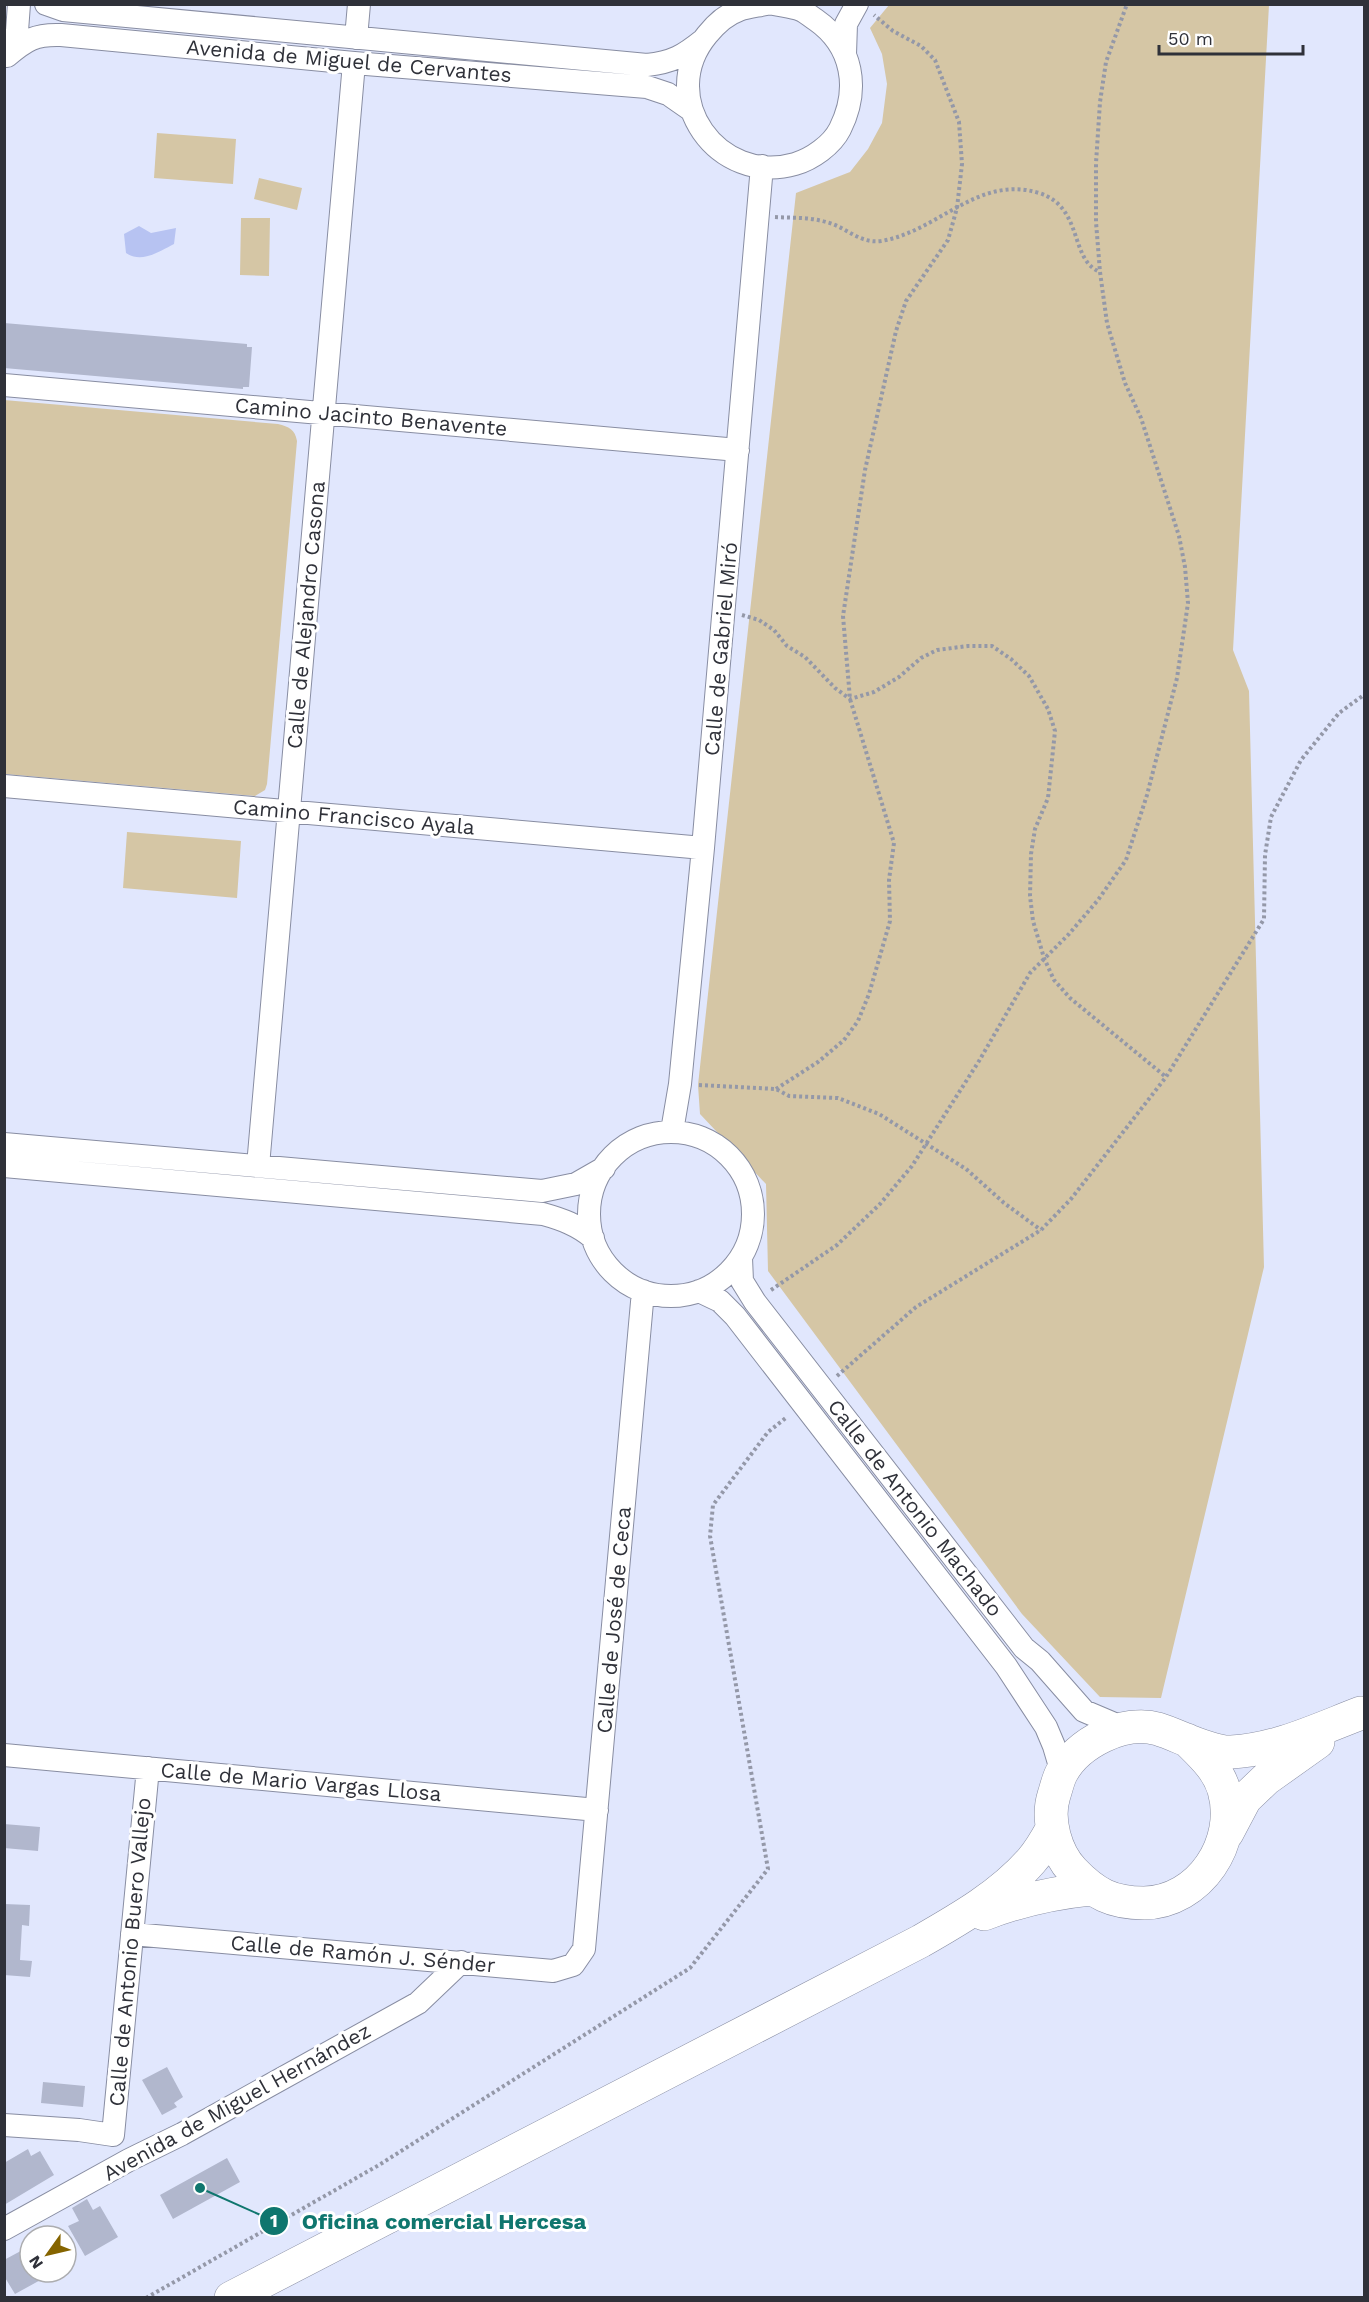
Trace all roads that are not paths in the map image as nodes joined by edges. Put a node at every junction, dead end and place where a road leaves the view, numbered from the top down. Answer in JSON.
{"nodes":[{"id":1,"x":19,"y":4,"type":"edge"},
{"id":2,"x":46,"y":4,"type":"edge"},
{"id":3,"x":359,"y":4,"type":"edge"},
{"id":4,"x":777,"y":5,"type":"edge"},
{"id":5,"x":863,"y":8,"type":"edge"},
{"id":6,"x":356,"y":38,"type":"junction"},
{"id":7,"x":703,"y":40,"type":"junction"},
{"id":8,"x":846,"y":54,"type":"junction"},
{"id":9,"x":6,"y":57,"type":"edge"},
{"id":10,"x":354,"y":63,"type":"junction"},
{"id":11,"x":691,"y":110,"type":"junction"},
{"id":12,"x":762,"y":166,"type":"junction"},
{"id":13,"x":4,"y":385,"type":"edge"},
{"id":14,"x":324,"y":413,"type":"junction"},
{"id":15,"x":738,"y":450,"type":"junction"},
{"id":16,"x":4,"y":786,"type":"edge"},
{"id":17,"x":289,"y":811,"type":"junction"},
{"id":18,"x":703,"y":848,"type":"junction"},
{"id":19,"x":672,"y":1131,"type":"junction"},
{"id":20,"x":4,"y":1144,"type":"edge"},
{"id":21,"x":4,"y":1166,"type":"edge"},
{"id":22,"x":258,"y":1166,"type":"junction"},
{"id":23,"x":604,"y":1168,"type":"junction"},
{"id":24,"x":593,"y":1238,"type":"junction"},
{"id":25,"x":741,"y":1258,"type":"junction"},
{"id":26,"x":643,"y":1291,"type":"junction"},
{"id":27,"x":699,"y":1292,"type":"junction"},
{"id":28,"x":1363,"y":1712,"type":"edge"},
{"id":29,"x":1124,"y":1728,"type":"junction"},
{"id":30,"x":1187,"y":1740,"type":"junction"},
{"id":31,"x":4,"y":1755,"type":"edge"},
{"id":32,"x":148,"y":1768,"type":"junction"},
{"id":33,"x":1062,"y":1773,"type":"junction"},
{"id":34,"x":597,"y":1810,"type":"junction"},
{"id":35,"x":1052,"y":1829,"type":"junction"},
{"id":36,"x":1226,"y":1834,"type":"junction"},
{"id":37,"x":1090,"y":1888,"type":"junction"},
{"id":38,"x":132,"y":1934,"type":"junction"},
{"id":39,"x":921,"y":1941,"type":"junction"},
{"id":40,"x":584,"y":1948,"type":"joint"},
{"id":41,"x":461,"y":1962,"type":"junction"},
{"id":42,"x":4,"y":2125,"type":"edge"},
{"id":43,"x":113,"y":2135,"type":"junction"},
{"id":44,"x":129,"y":2160,"type":"junction"},
{"id":45,"x":4,"y":2229,"type":"edge"},
{"id":46,"x":231,"y":2298,"type":"edge"}],
"edges":[{"from":1,"to":9,"type":"street"},
{"from":2,"to":6,"type":"street","name":"Avenida de Miguel de Cervantes"},
{"from":3,"to":6,"type":"street"},
{"from":4,"to":7,"type":"street"},
{"from":4,"to":8,"type":"street"},
{"from":5,"to":8,"type":"street"},
{"from":6,"to":7,"type":"street","name":"Avenida de Miguel de Cervantes"},
{"from":7,"to":11,"type":"street"},
{"from":8,"to":12,"type":"street"},
{"from":9,"to":10,"type":"street","name":"Avenida de Miguel de Cervantes"},
{"from":10,"to":11,"type":"street","name":"Avenida de Miguel de Cervantes"},
{"from":10,"to":14,"type":"street","name":"Calle de Alejandro Casona"},
{"from":11,"to":12,"type":"street"},
{"from":12,"to":15,"type":"street","name":"Calle de Gabriel Miró"},
{"from":13,"to":14,"type":"street","name":"Camino Jacinto Benavente"},
{"from":14,"to":15,"type":"street","name":"Camino Jacinto Benavente"},
{"from":14,"to":17,"type":"street","name":"Calle de Alejandro Casona"},
{"from":15,"to":18,"type":"street","name":"Calle de Gabriel Miró"},
{"from":16,"to":17,"type":"street","name":"Camino Francisco Ayala"},
{"from":17,"to":18,"type":"street","name":"Camino Francisco Ayala"},
{"from":17,"to":22,"type":"street","name":"Calle de Alejandro Casona"},
{"from":18,"to":19,"type":"street","name":"Calle de Gabriel Miró"},
{"from":19,"to":23,"type":"street"},
{"from":19,"to":25,"type":"street"},
{"from":20,"to":22,"type":"street"},
{"from":21,"to":24,"type":"street"},
{"from":22,"to":23,"type":"street"},
{"from":23,"to":24,"type":"street"},
{"from":24,"to":26,"type":"street"},
{"from":25,"to":27,"type":"street"},
{"from":25,"to":29,"type":"street","name":"Calle de Antonio Machado"},
{"from":26,"to":27,"type":"street"},
{"from":26,"to":34,"type":"street","name":"Calle de José de Ceca"},
{"from":27,"to":33,"type":"street","name":"Calle de Antonio Machado"},
{"from":28,"to":30,"type":"main road"},
{"from":28,"to":36,"type":"main road"},
{"from":29,"to":30,"type":"main road"},
{"from":29,"to":33,"type":"main road"},
{"from":30,"to":36,"type":"main road"},
{"from":31,"to":32,"type":"street","name":"Calle de Mario Vargas Llosa"},
{"from":32,"to":34,"type":"street","name":"Calle de Mario Vargas Llosa"},
{"from":32,"to":38,"type":"street","name":"Calle de Antonio Buero Vallejo"},
{"from":33,"to":35,"type":"main road"},
{"from":34,"to":40,"type":"street","name":"Calle de José de Ceca"},
{"from":35,"to":37,"type":"main road"},
{"from":35,"to":39,"type":"main road"},
{"from":36,"to":37,"type":"main road"},
{"from":37,"to":39,"type":"main road"},
{"from":38,"to":41,"type":"street","name":"Calle de Ramón J. Sénder"},
{"from":38,"to":43,"type":"street","name":"Calle de Antonio Buero Vallejo"},
{"from":39,"to":46,"type":"main road"},
{"from":40,"to":41,"type":"street","name":"Calle de Ramón J. Sénder"},
{"from":41,"to":44,"type":"street","name":"Avenida de Miguel Hernández"},
{"from":42,"to":43,"type":"street"},
{"from":43,"to":44,"type":"street"},
{"from":44,"to":45,"type":"street","name":"Avenida de Miguel Hernández"}]}
